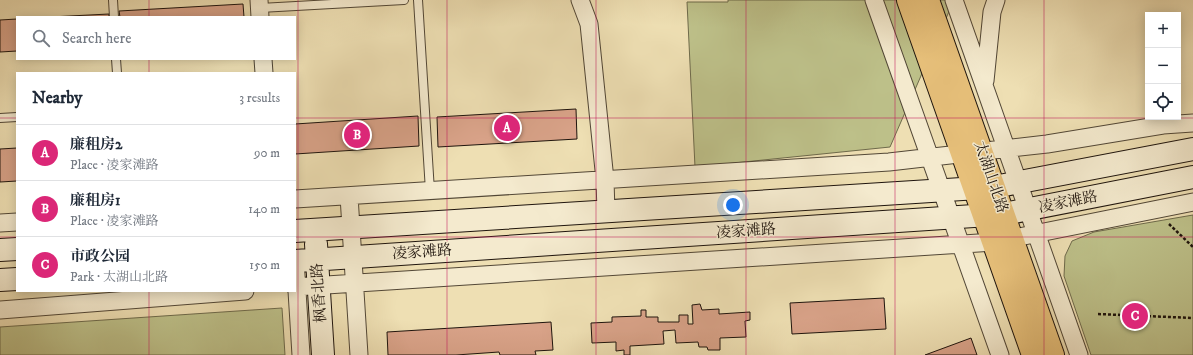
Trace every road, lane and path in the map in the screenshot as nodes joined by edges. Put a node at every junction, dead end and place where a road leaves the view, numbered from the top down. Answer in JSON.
{"nodes":[{"id":1,"x":113,"y":0,"type":"edge"},
{"id":2,"x":404,"y":0,"type":"edge"},
{"id":3,"x":418,"y":0,"type":"edge"},
{"id":4,"x":580,"y":0,"type":"edge"},
{"id":5,"x":874,"y":0,"type":"edge"},
{"id":6,"x":908,"y":0,"type":"edge"},
{"id":7,"x":928,"y":0,"type":"edge"},
{"id":8,"x":954,"y":0,"type":"edge"},
{"id":9,"x":996,"y":0,"type":"edge"},
{"id":10,"x":260,"y":8,"type":"edge"},
{"id":11,"x":114,"y":16,"type":"edge"},
{"id":12,"x":116,"y":60,"type":"edge"},
{"id":13,"x":263,"y":60,"type":"edge"},
{"id":14,"x":117,"y":72,"type":"edge"},
{"id":15,"x":264,"y":72,"type":"edge"},
{"id":16,"x":984,"y":85,"type":"junction"},
{"id":17,"x":16,"y":117,"type":"edge"},
{"id":18,"x":0,"y":118,"type":"edge"},
{"id":19,"x":1193,"y":124,"type":"edge"},
{"id":20,"x":1007,"y":148,"type":"junction"},
{"id":21,"x":1193,"y":149,"type":"edge"},
{"id":22,"x":972,"y":152,"type":"junction"},
{"id":23,"x":929,"y":157,"type":"junction"},
{"id":24,"x":1193,"y":177,"type":"edge"},
{"id":25,"x":605,"y":180,"type":"junction"},
{"id":26,"x":1018,"y":182,"type":"junction"},
{"id":27,"x":985,"y":187,"type":"junction"},
{"id":28,"x":940,"y":190,"type":"junction"},
{"id":29,"x":430,"y":191,"type":"junction"},
{"id":30,"x":348,"y":196,"type":"junction"},
{"id":31,"x":296,"y":199,"type":"edge"},
{"id":32,"x":1193,"y":202,"type":"edge"},
{"id":33,"x":1028,"y":210,"type":"junction"},
{"id":34,"x":1154,"y":210,"type":"junction"},
{"id":35,"x":606,"y":212,"type":"junction"},
{"id":36,"x":994,"y":215,"type":"junction"},
{"id":37,"x":950,"y":218,"type":"junction"},
{"id":38,"x":16,"y":222,"type":"edge"},
{"id":39,"x":0,"y":224,"type":"edge"},
{"id":40,"x":351,"y":228,"type":"junction"},
{"id":41,"x":305,"y":231,"type":"edge"},
{"id":42,"x":1037,"y":234,"type":"junction"},
{"id":43,"x":1003,"y":241,"type":"junction"},
{"id":44,"x":960,"y":244,"type":"junction"},
{"id":45,"x":1193,"y":247,"type":"edge"},
{"id":46,"x":16,"y":249,"type":"edge"},
{"id":47,"x":0,"y":250,"type":"edge"},
{"id":48,"x":352,"y":257,"type":"junction"},
{"id":49,"x":317,"y":259,"type":"junction"},
{"id":50,"x":296,"y":260,"type":"edge"},
{"id":51,"x":16,"y":279,"type":"edge"},
{"id":52,"x":0,"y":280,"type":"edge"},
{"id":53,"x":354,"y":284,"type":"junction"},
{"id":54,"x":318,"y":286,"type":"junction"},
{"id":55,"x":296,"y":287,"type":"edge"},
{"id":56,"x":232,"y":292,"type":"edge"},
{"id":57,"x":0,"y":310,"type":"edge"},
{"id":58,"x":1098,"y":314,"type":"dead end"},
{"id":59,"x":1193,"y":318,"type":"edge"},
{"id":60,"x":301,"y":355,"type":"edge"},
{"id":61,"x":323,"y":355,"type":"edge"},
{"id":62,"x":359,"y":355,"type":"edge"},
{"id":63,"x":1000,"y":355,"type":"edge"},
{"id":64,"x":1033,"y":355,"type":"edge"},
{"id":65,"x":1053,"y":355,"type":"edge"},
{"id":66,"x":1079,"y":355,"type":"edge"}],
"edges":[{"from":1,"to":11,"type":"lane"},
{"from":2,"to":10,"type":"lane"},
{"from":3,"to":29,"type":"lane"},
{"from":4,"to":25,"type":"street"},
{"from":5,"to":23,"type":"street"},
{"from":6,"to":22,"type":"main road","name":"太湖山北路"},
{"from":7,"to":22,"type":"main road","name":"太湖山北路"},
{"from":8,"to":16,"type":"street"},
{"from":9,"to":16,"type":"street"},
{"from":12,"to":14,"type":"lane"},
{"from":13,"to":15,"type":"street"},
{"from":16,"to":20,"type":"street"},
{"from":17,"to":18,"type":"lane"},
{"from":19,"to":20,"type":"street"},
{"from":20,"to":22,"type":"street"},
{"from":20,"to":26,"type":"street"},
{"from":21,"to":26,"type":"main road","name":"凌家滩路"},
{"from":22,"to":23,"type":"street"},
{"from":22,"to":27,"type":"main road","name":"太湖山北路"},
{"from":23,"to":25,"type":"street"},
{"from":23,"to":28,"type":"street"},
{"from":24,"to":33,"type":"main road","name":"凌家滩路"},
{"from":25,"to":29,"type":"street"},
{"from":25,"to":35,"type":"street"},
{"from":26,"to":27,"type":"main road","name":"凌家滩路"},
{"from":26,"to":33,"type":"street"},
{"from":27,"to":28,"type":"main road","name":"凌家滩路"},
{"from":27,"to":36,"type":"main road","name":"太湖山北路"},
{"from":28,"to":35,"type":"main road","name":"凌家滩路"},
{"from":28,"to":37,"type":"street"},
{"from":29,"to":30,"type":"street"},
{"from":30,"to":31,"type":"street"},
{"from":30,"to":40,"type":"street"},
{"from":32,"to":34,"type":"street"},
{"from":33,"to":36,"type":"main road","name":"凌家滩路"},
{"from":33,"to":42,"type":"street"},
{"from":34,"to":42,"type":"street"},
{"from":34,"to":45,"type":"path"},
{"from":35,"to":40,"type":"main road","name":"凌家滩路"},
{"from":36,"to":37,"type":"main road","name":"凌家滩路"},
{"from":36,"to":43,"type":"main road","name":"太湖山北路"},
{"from":37,"to":44,"type":"street"},
{"from":37,"to":48,"type":"main road","name":"凌家滩路"},
{"from":38,"to":39,"type":"street"},
{"from":40,"to":41,"type":"main road","name":"凌家滩路"},
{"from":40,"to":48,"type":"street"},
{"from":41,"to":49,"type":"main road","name":"枫香北路"},
{"from":42,"to":43,"type":"street"},
{"from":42,"to":66,"type":"street"},
{"from":43,"to":44,"type":"street"},
{"from":43,"to":64,"type":"main road","name":"太湖山北路"},
{"from":43,"to":65,"type":"main road","name":"太湖山北路"},
{"from":44,"to":53,"type":"street"},
{"from":44,"to":63,"type":"street"},
{"from":46,"to":47,"type":"main road"},
{"from":48,"to":49,"type":"main road","name":"凌家滩路"},
{"from":48,"to":53,"type":"street"},
{"from":49,"to":50,"type":"main road","name":"凌家滩路"},
{"from":49,"to":54,"type":"main road","name":"枫香北路"},
{"from":51,"to":52,"type":"main road"},
{"from":53,"to":54,"type":"street"},
{"from":53,"to":62,"type":"street"},
{"from":54,"to":55,"type":"street"},
{"from":54,"to":61,"type":"main road","name":"枫香北路"},
{"from":55,"to":60,"type":"street"},
{"from":56,"to":57,"type":"street"},
{"from":58,"to":59,"type":"path"}]}
